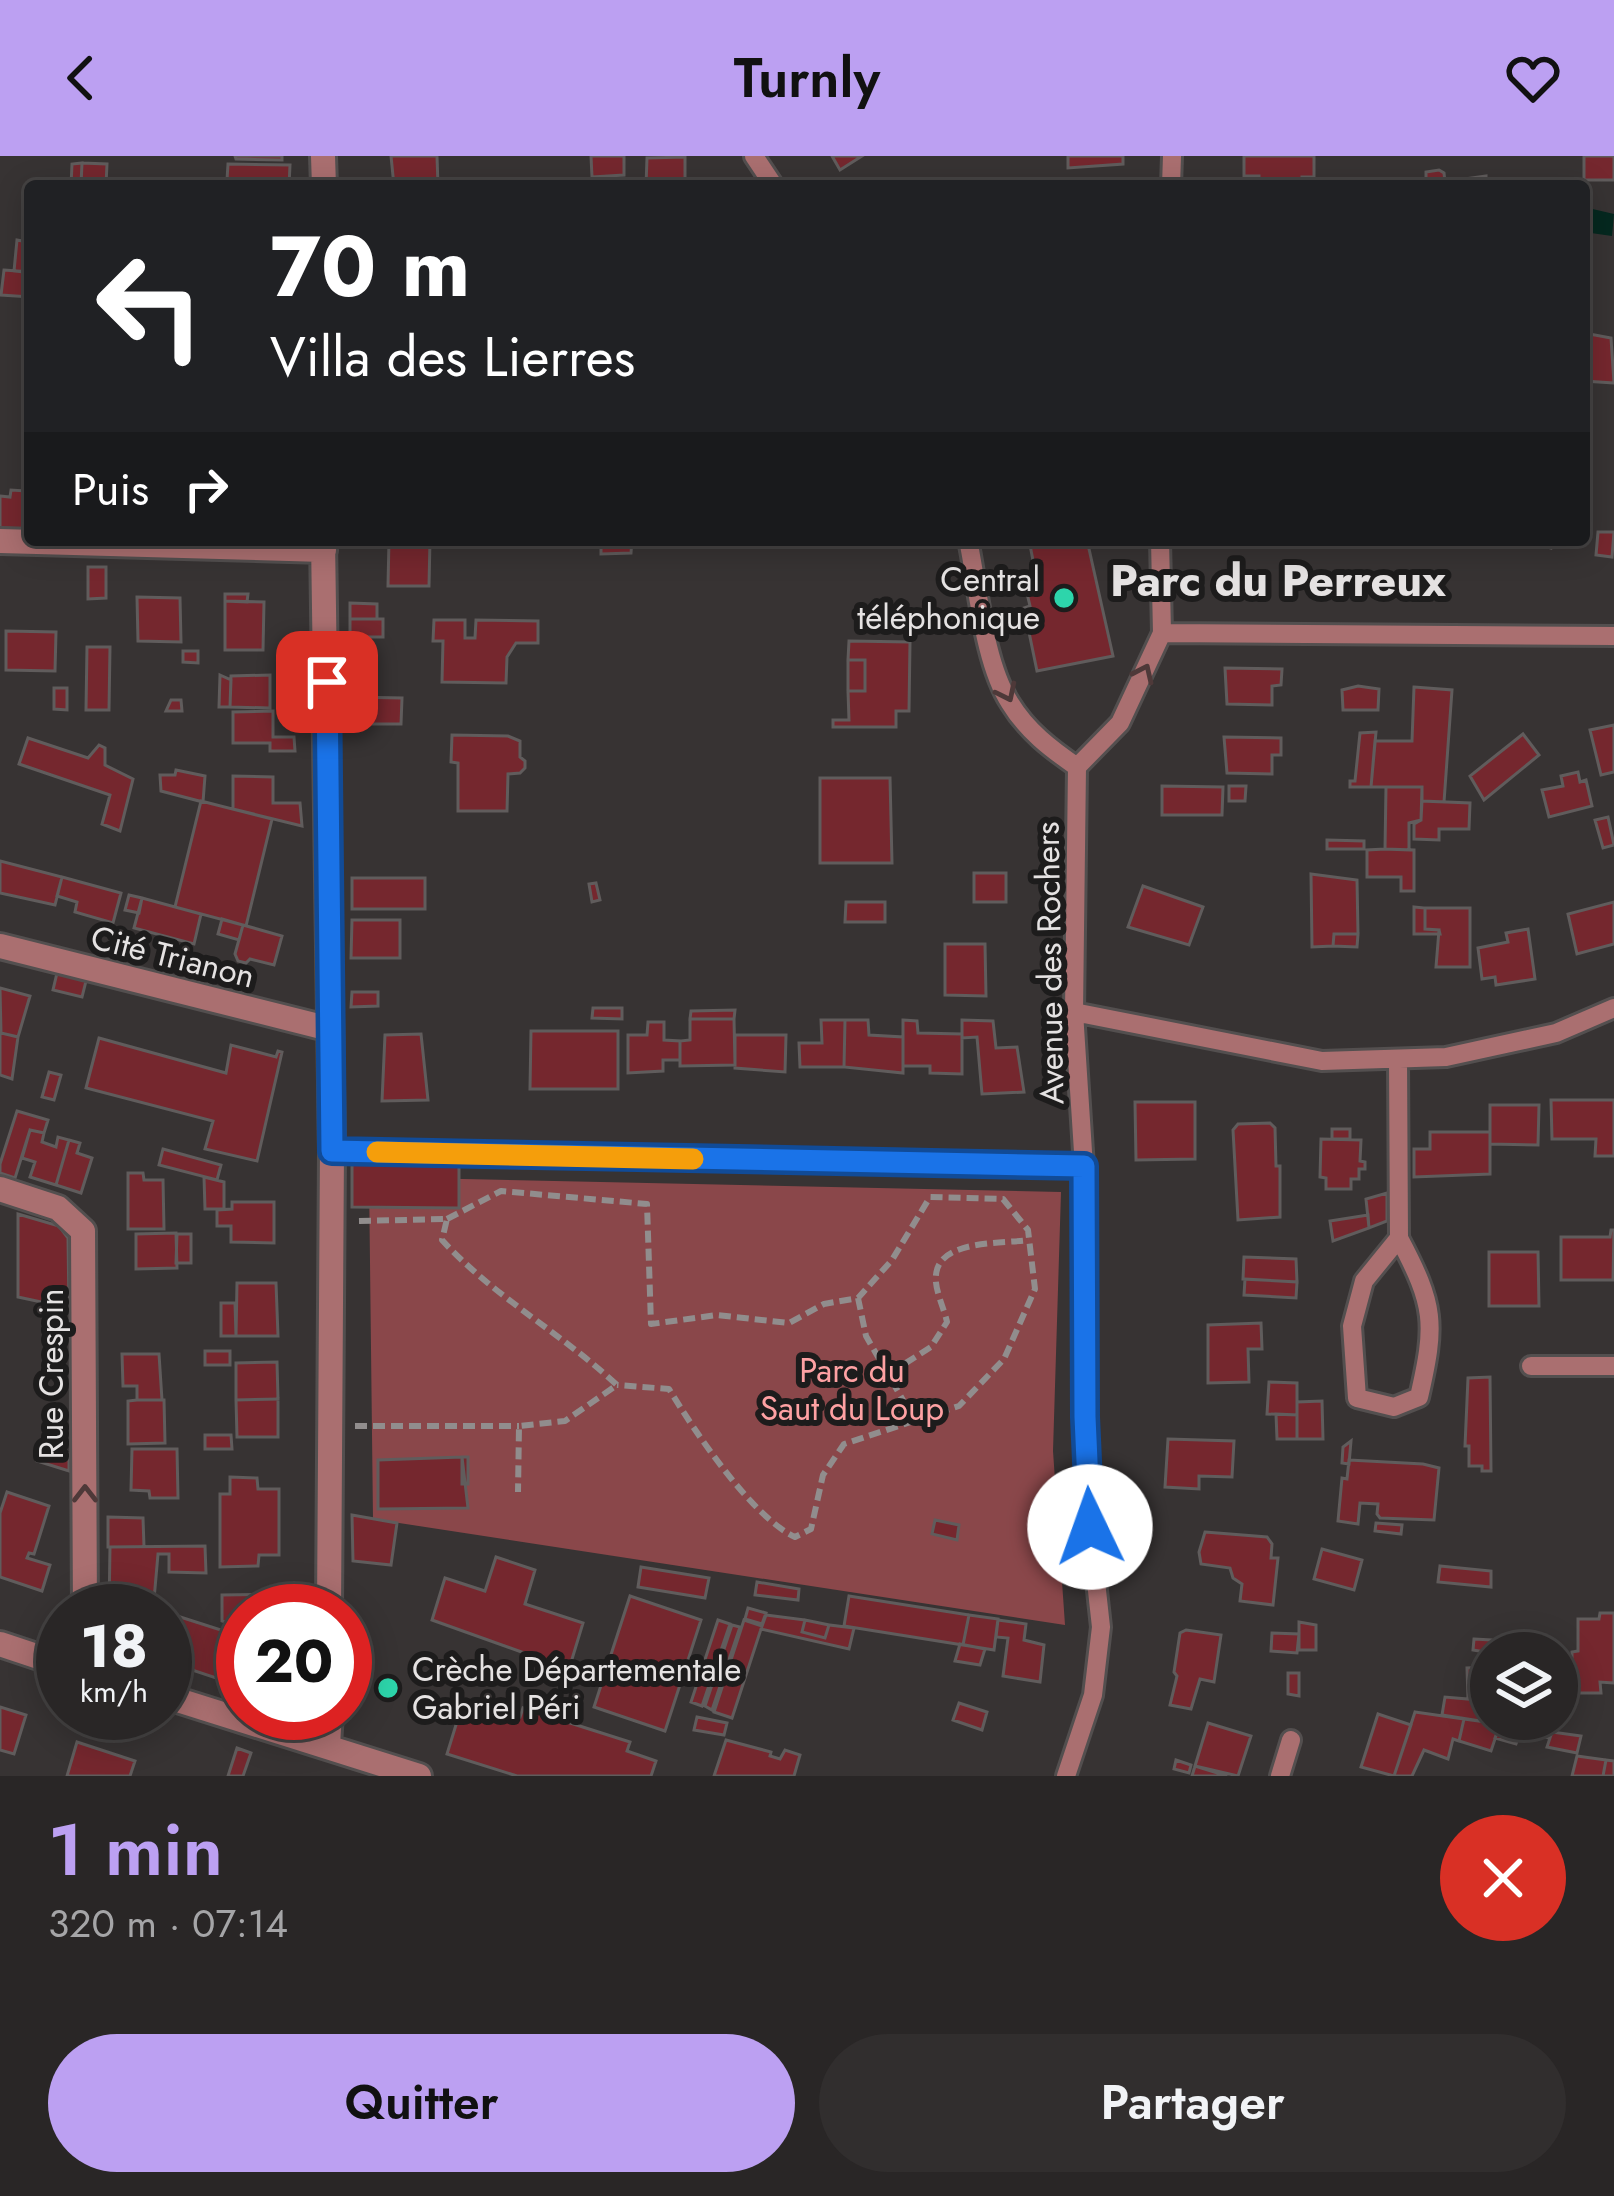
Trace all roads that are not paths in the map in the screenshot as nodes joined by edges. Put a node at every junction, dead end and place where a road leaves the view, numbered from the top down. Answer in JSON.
{"nodes":[{"id":1,"x":324,"y":546,"type":"edge"},
{"id":2,"x":969,"y":546,"type":"edge"},
{"id":3,"x":1158,"y":546,"type":"edge"},
{"id":4,"x":1162,"y":633,"type":"junction"},
{"id":5,"x":1614,"y":636,"type":"edge"},
{"id":6,"x":1078,"y":767,"type":"junction"},
{"id":7,"x":0,"y":946,"type":"edge"},
{"id":8,"x":1614,"y":1008,"type":"edge"},
{"id":9,"x":1074,"y":1012,"type":"junction"},
{"id":10,"x":330,"y":1029,"type":"junction"},
{"id":11,"x":1398,"y":1059,"type":"junction"},
{"id":12,"x":332,"y":1151,"type":"junction"},
{"id":13,"x":1084,"y":1166,"type":"junction"},
{"id":14,"x":0,"y":1189,"type":"edge"},
{"id":15,"x":1399,"y":1238,"type":"junction"},
{"id":16,"x":1531,"y":1366,"type":"dead end"},
{"id":17,"x":1614,"y":1366,"type":"edge"},
{"id":18,"x":86,"y":1584,"type":"edge"},
{"id":19,"x":329,"y":1584,"type":"edge"},
{"id":20,"x":0,"y":1644,"type":"edge"},
{"id":21,"x":36,"y":1656,"type":"edge"},
{"id":22,"x":192,"y":1704,"type":"edge"},
{"id":23,"x":328,"y":1740,"type":"edge"},
{"id":24,"x":1291,"y":1740,"type":"dead end"},
{"id":25,"x":328,"y":1745,"type":"junction"},
{"id":26,"x":419,"y":1776,"type":"edge"},
{"id":27,"x":1066,"y":1776,"type":"edge"},
{"id":28,"x":1280,"y":1776,"type":"edge"}],
"edges":[{"from":1,"to":10,"type":"street"},
{"from":2,"to":6,"type":"lane","one_way":true},
{"from":3,"to":4,"type":"lane"},
{"from":4,"to":5,"type":"lane"},
{"from":6,"to":4,"type":"lane","one_way":true},
{"from":6,"to":9,"type":"lane","name":"Avenue des Rochers"},
{"from":7,"to":10,"type":"street","name":"Cité Trianon"},
{"from":8,"to":11,"type":"lane"},
{"from":9,"to":11,"type":"lane"},
{"from":9,"to":13,"type":"lane","name":"Avenue des Rochers"},
{"from":10,"to":12,"type":"street"},
{"from":11,"to":15,"type":"lane"},
{"from":12,"to":13,"type":"lane"},
{"from":12,"to":19,"type":"street"},
{"from":13,"to":27,"type":"lane","name":"Avenue des Rochers"},
{"from":18,"to":14,"type":"street","name":"Rue Crespin","one_way":true},
{"from":15,"to":15,"type":"lane"},
{"from":16,"to":17,"type":"lane"},
{"from":20,"to":21,"type":"street"},
{"from":22,"to":25,"type":"street"},
{"from":23,"to":25,"type":"street"},
{"from":24,"to":28,"type":"lane"},
{"from":25,"to":26,"type":"street"}]}
